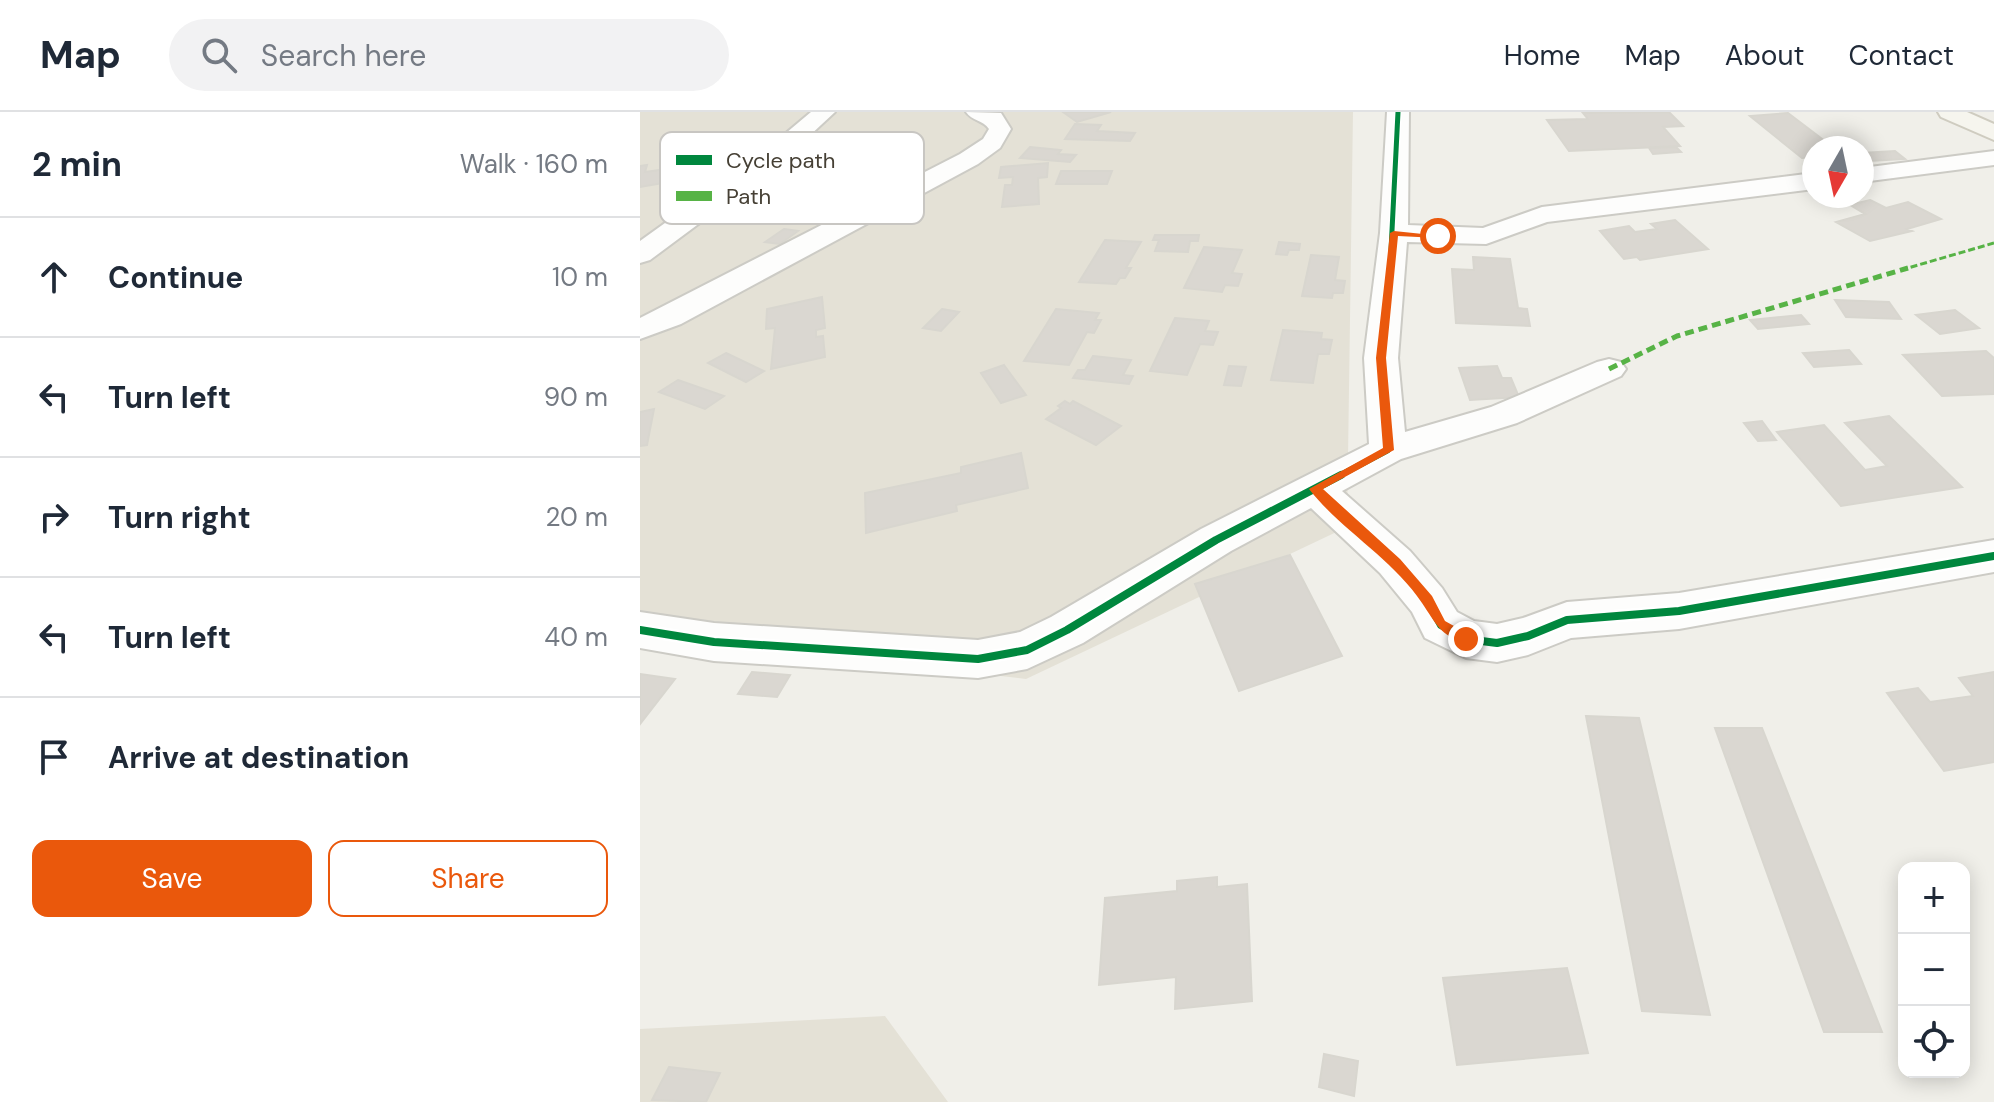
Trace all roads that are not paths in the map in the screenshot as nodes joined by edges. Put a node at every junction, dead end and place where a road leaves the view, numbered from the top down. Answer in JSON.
{"nodes":[{"id":1,"x":824,"y":112,"type":"edge"},
{"id":2,"x":977,"y":112,"type":"edge"},
{"id":3,"x":1398,"y":112,"type":"edge"},
{"id":4,"x":1949,"y":112,"type":"edge"},
{"id":5,"x":801,"y":132,"type":"edge"},
{"id":6,"x":1994,"y":133,"type":"edge"},
{"id":7,"x":1994,"y":158,"type":"edge"},
{"id":8,"x":1874,"y":173,"type":"edge"},
{"id":9,"x":1802,"y":182,"type":"edge"},
{"id":10,"x":924,"y":183,"type":"edge"},
{"id":11,"x":682,"y":224,"type":"edge"},
{"id":12,"x":846,"y":224,"type":"edge"},
{"id":13,"x":640,"y":231,"type":"edge"},
{"id":14,"x":1394,"y":233,"type":"junction"},
{"id":15,"x":668,"y":234,"type":"junction"},
{"id":16,"x":640,"y":254,"type":"edge"},
{"id":17,"x":640,"y":329,"type":"edge"},
{"id":18,"x":1609,"y":369,"type":"dead end"},
{"id":19,"x":1388,"y":450,"type":"junction"},
{"id":20,"x":1315,"y":489,"type":"junction"},
{"id":21,"x":1994,"y":556,"type":"edge"},
{"id":22,"x":640,"y":630,"type":"edge"}],
"edges":[{"from":1,"to":5,"type":"street"},
{"from":2,"to":10,"type":"street"},
{"from":3,"to":14,"type":"street"},
{"from":4,"to":6,"type":"street"},
{"from":7,"to":8,"type":"street"},
{"from":9,"to":14,"type":"street"},
{"from":11,"to":15,"type":"street"},
{"from":12,"to":17,"type":"street"},
{"from":13,"to":15,"type":"street"},
{"from":14,"to":19,"type":"street"},
{"from":15,"to":16,"type":"street"},
{"from":18,"to":19,"type":"street"},
{"from":19,"to":20,"type":"street"},
{"from":20,"to":21,"type":"street"},
{"from":20,"to":22,"type":"street"}]}
